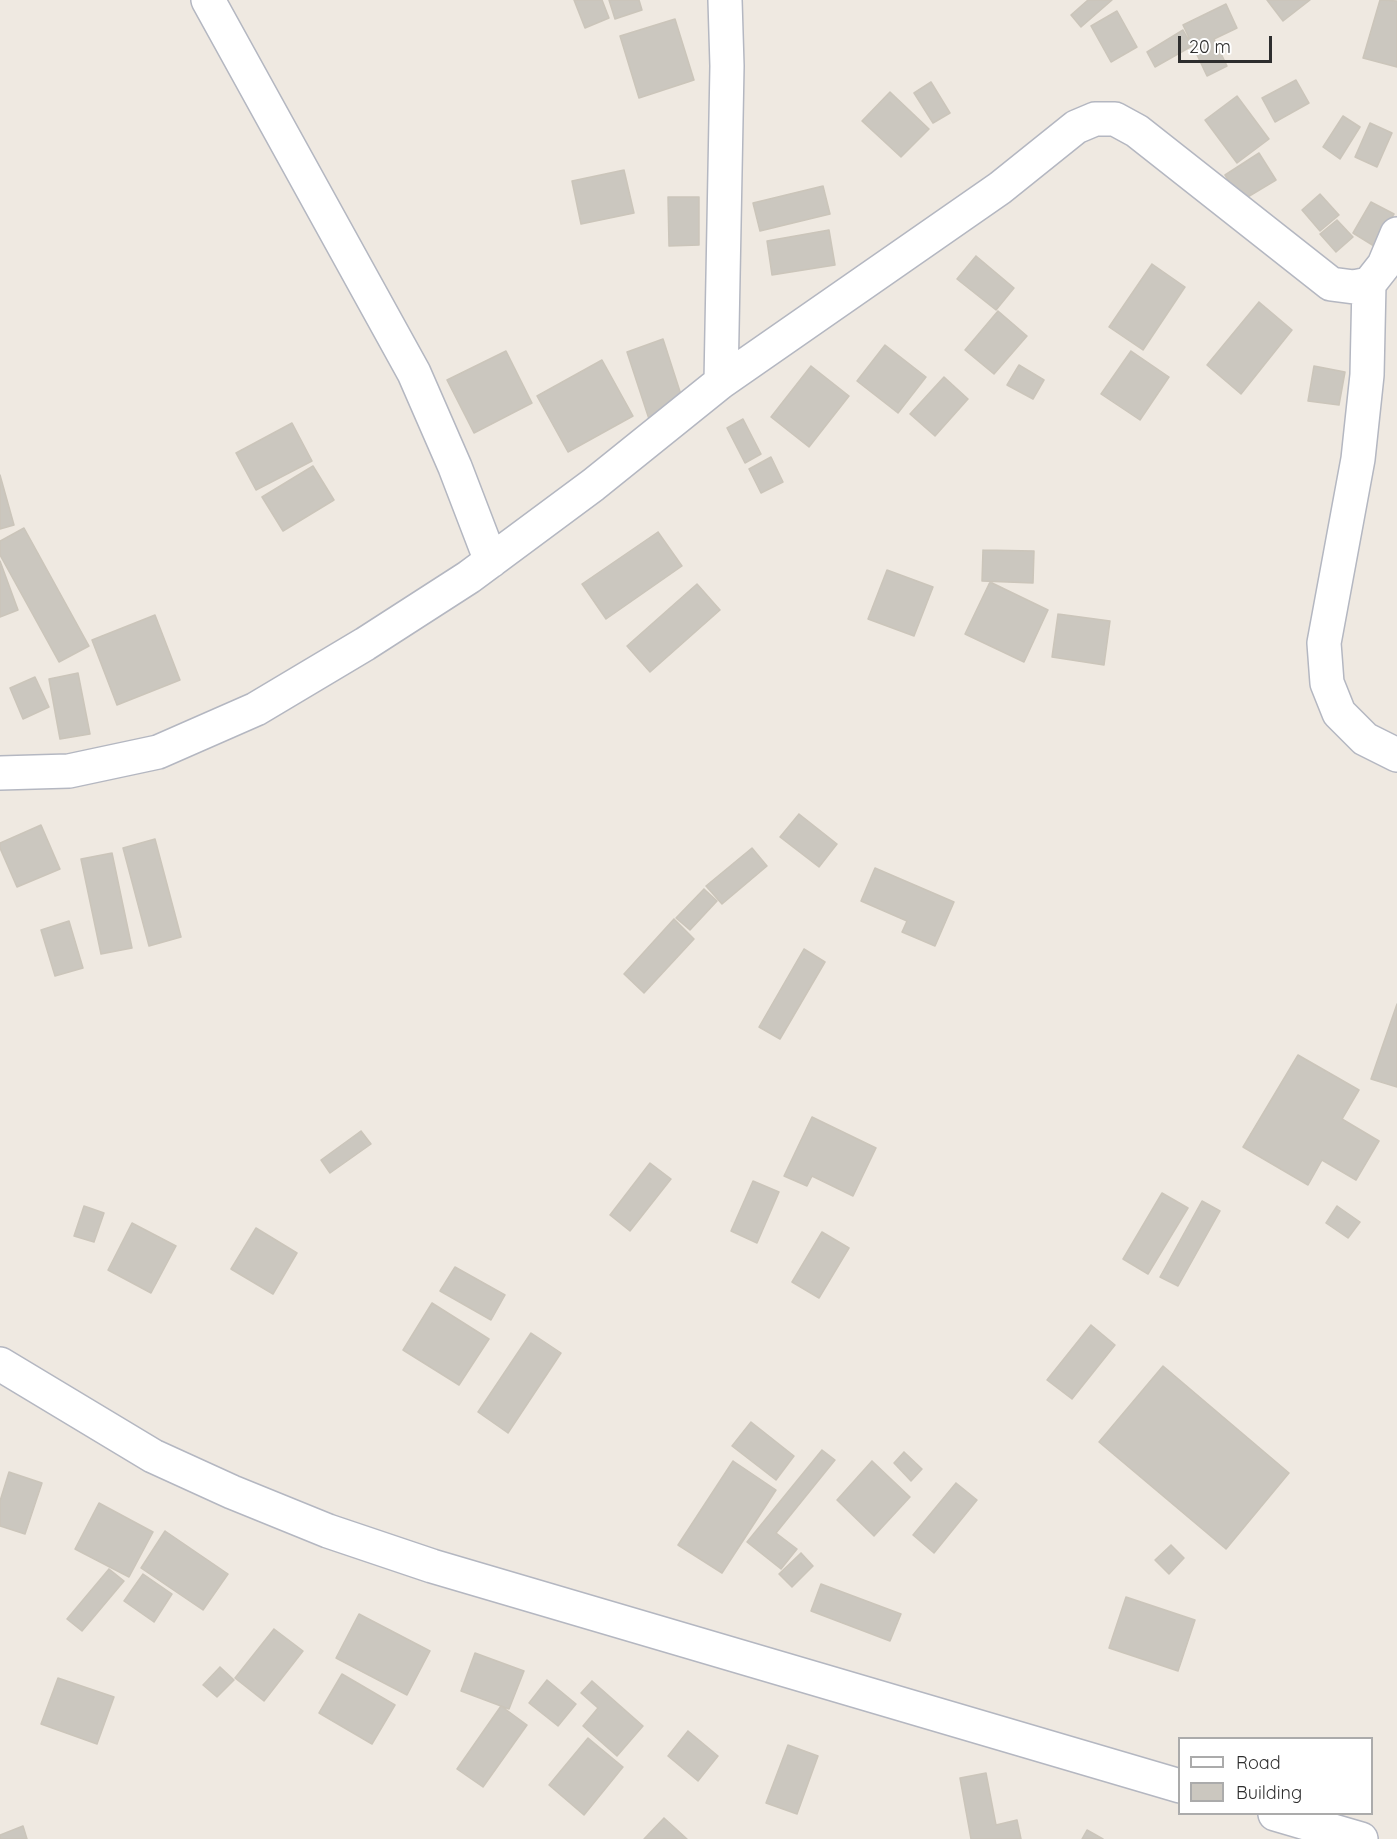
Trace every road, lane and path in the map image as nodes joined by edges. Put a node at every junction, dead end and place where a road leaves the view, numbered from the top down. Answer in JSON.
{"nodes":[{"id":1,"x":208,"y":0,"type":"edge"},
{"id":2,"x":725,"y":0,"type":"edge"},
{"id":3,"x":1397,"y":234,"type":"edge"},
{"id":4,"x":1369,"y":284,"type":"junction"},
{"id":5,"x":722,"y":382,"type":"junction"},
{"id":6,"x":491,"y":561,"type":"junction"},
{"id":7,"x":1397,"y":755,"type":"edge"},
{"id":8,"x":0,"y":773,"type":"edge"},
{"id":9,"x":0,"y":1364,"type":"edge"},
{"id":10,"x":1178,"y":1786,"type":"edge"},
{"id":11,"x":1278,"y":1815,"type":"edge"},
{"id":12,"x":1361,"y":1839,"type":"edge"}],
"edges":[{"from":1,"to":6,"type":"street"},
{"from":2,"to":5,"type":"street"},
{"from":3,"to":4,"type":"street"},
{"from":4,"to":5,"type":"street"},
{"from":4,"to":7,"type":"street"},
{"from":5,"to":6,"type":"street"},
{"from":6,"to":8,"type":"street"},
{"from":9,"to":10,"type":"street"},
{"from":11,"to":12,"type":"street"}]}
